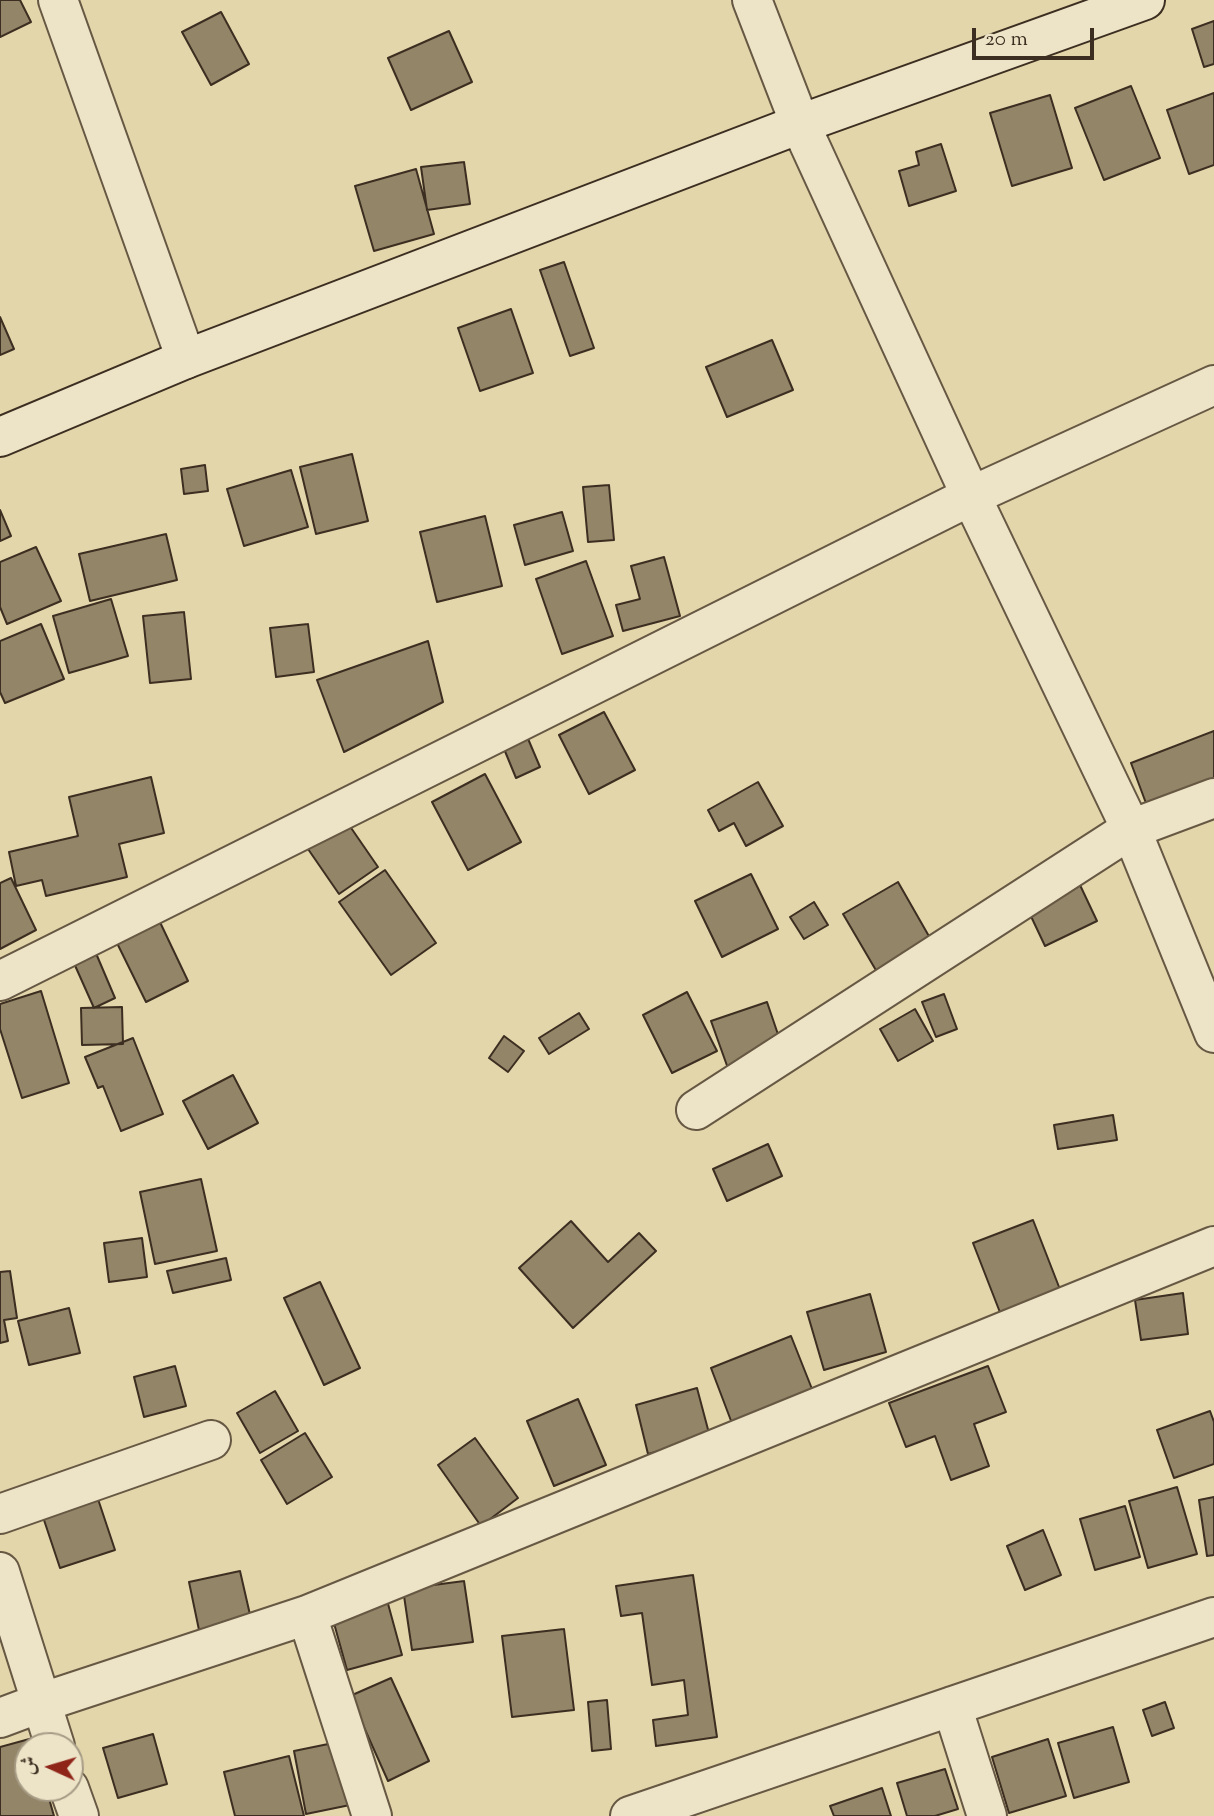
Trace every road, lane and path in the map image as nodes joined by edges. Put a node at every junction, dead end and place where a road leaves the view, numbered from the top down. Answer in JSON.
{"nodes":[{"id":1,"x":58,"y":0,"type":"edge"},
{"id":2,"x":752,"y":0,"type":"edge"},
{"id":3,"x":1144,"y":0,"type":"edge"},
{"id":4,"x":800,"y":124,"type":"junction"},
{"id":5,"x":186,"y":359,"type":"junction"},
{"id":6,"x":1214,"y":386,"type":"edge"},
{"id":7,"x":0,"y":437,"type":"edge"},
{"id":8,"x":971,"y":496,"type":"junction"},
{"id":9,"x":1214,"y":799,"type":"edge"},
{"id":10,"x":1131,"y":829,"type":"junction"},
{"id":11,"x":0,"y":981,"type":"edge"},
{"id":12,"x":1214,"y":1033,"type":"edge"},
{"id":13,"x":696,"y":1110,"type":"dead end"},
{"id":14,"x":1214,"y":1246,"type":"edge"},
{"id":15,"x":211,"y":1440,"type":"dead end"},
{"id":16,"x":0,"y":1514,"type":"edge"},
{"id":17,"x":0,"y":1572,"type":"edge"},
{"id":18,"x":307,"y":1615,"type":"junction"},
{"id":19,"x":1214,"y":1617,"type":"edge"},
{"id":20,"x":40,"y":1703,"type":"junction"},
{"id":21,"x":953,"y":1706,"type":"junction"},
{"id":22,"x":0,"y":1718,"type":"edge"},
{"id":23,"x":50,"y":1732,"type":"edge"},
{"id":24,"x":372,"y":1816,"type":"edge"},
{"id":25,"x":630,"y":1816,"type":"edge"},
{"id":26,"x":987,"y":1816,"type":"edge"}],
"edges":[{"from":1,"to":5,"type":"street"},
{"from":2,"to":4,"type":"street"},
{"from":3,"to":4,"type":"street"},
{"from":4,"to":5,"type":"street"},
{"from":4,"to":8,"type":"street"},
{"from":5,"to":7,"type":"street"},
{"from":6,"to":8,"type":"street"},
{"from":8,"to":10,"type":"street"},
{"from":8,"to":11,"type":"street"},
{"from":9,"to":10,"type":"street"},
{"from":10,"to":12,"type":"street"},
{"from":10,"to":13,"type":"street"},
{"from":14,"to":18,"type":"street"},
{"from":15,"to":16,"type":"street"},
{"from":17,"to":20,"type":"street"},
{"from":18,"to":20,"type":"street"},
{"from":18,"to":24,"type":"street"},
{"from":19,"to":21,"type":"street"},
{"from":20,"to":22,"type":"street"},
{"from":20,"to":23,"type":"street"},
{"from":21,"to":25,"type":"street"},
{"from":21,"to":26,"type":"street"}]}
